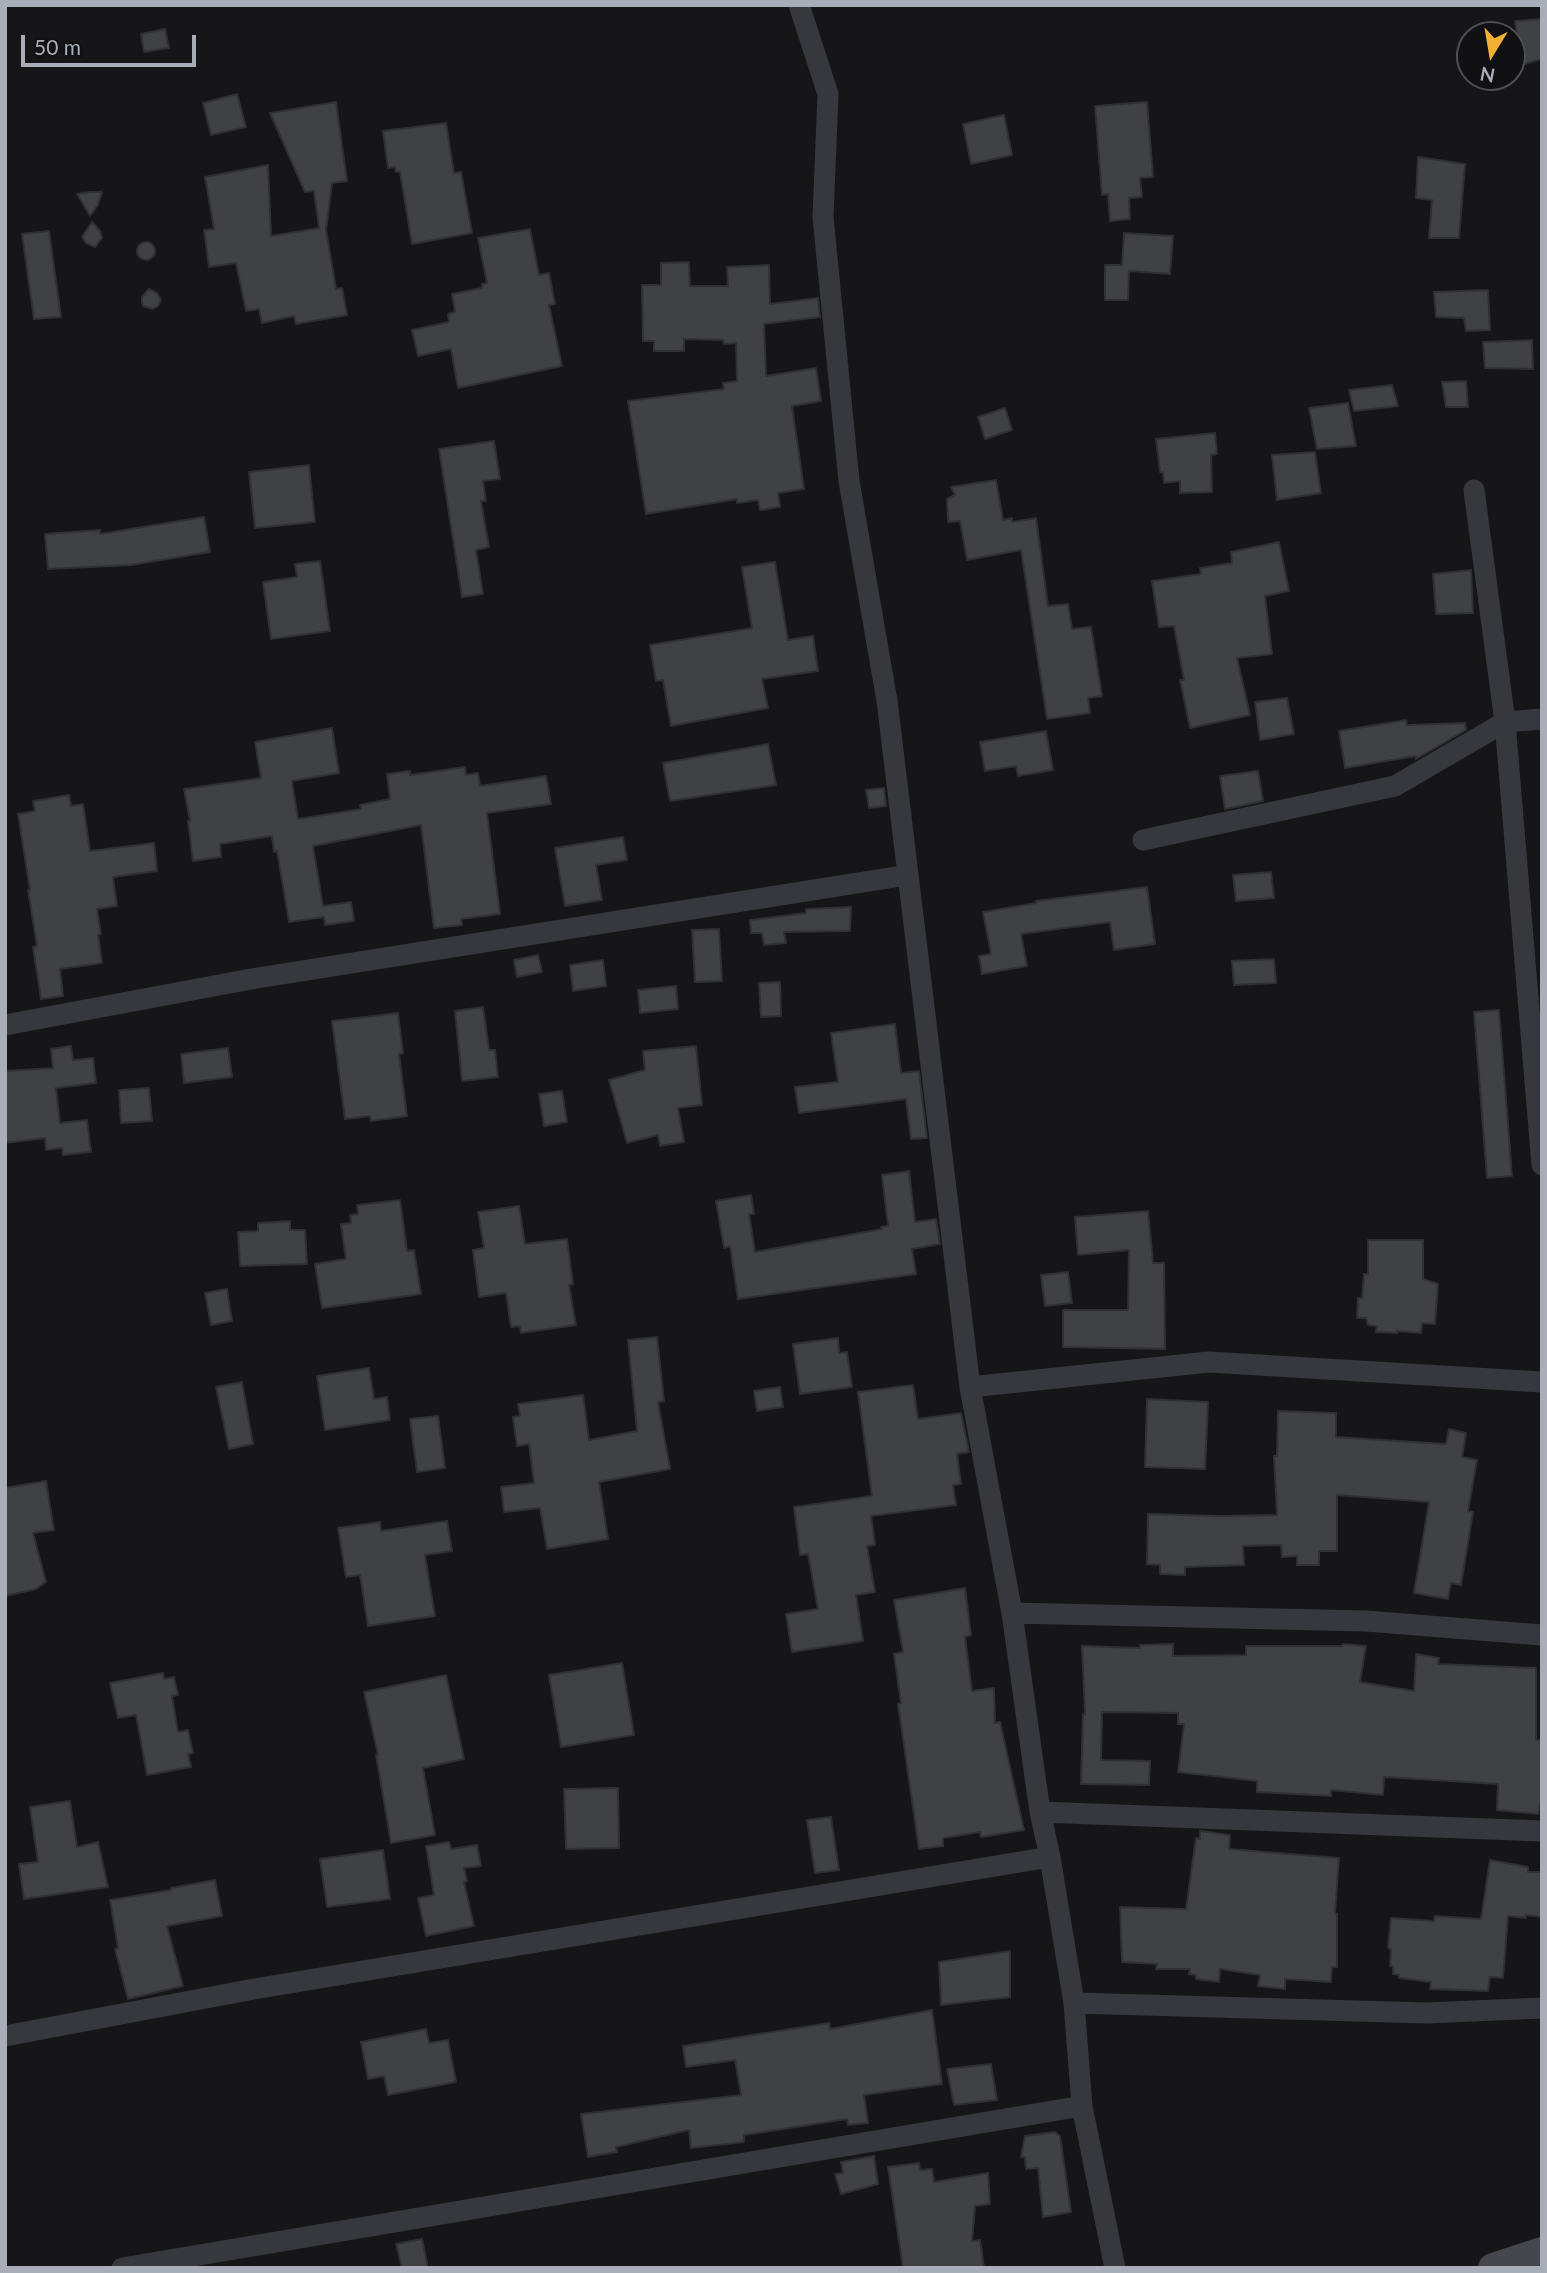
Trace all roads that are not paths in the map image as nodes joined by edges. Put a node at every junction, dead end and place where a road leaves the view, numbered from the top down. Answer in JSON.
{"nodes":[{"id":1,"x":799,"y":5,"type":"edge"},
{"id":2,"x":1474,"y":491,"type":"dead end"},
{"id":3,"x":1542,"y":719,"type":"edge"},
{"id":4,"x":1506,"y":722,"type":"junction"},
{"id":5,"x":1143,"y":840,"type":"dead end"},
{"id":6,"x":908,"y":875,"type":"junction"},
{"id":7,"x":5,"y":1025,"type":"edge"},
{"id":8,"x":1542,"y":1164,"type":"edge"},
{"id":9,"x":1542,"y":1382,"type":"edge"},
{"id":10,"x":970,"y":1387,"type":"junction"},
{"id":11,"x":1012,"y":1613,"type":"junction"},
{"id":12,"x":1542,"y":1634,"type":"edge"},
{"id":13,"x":1040,"y":1812,"type":"junction"},
{"id":14,"x":1542,"y":1831,"type":"edge"},
{"id":15,"x":1050,"y":1857,"type":"junction"},
{"id":16,"x":1074,"y":2003,"type":"junction"},
{"id":17,"x":1542,"y":2008,"type":"edge"},
{"id":18,"x":5,"y":2036,"type":"edge"},
{"id":19,"x":1082,"y":2106,"type":"junction"},
{"id":20,"x":1542,"y":2252,"type":"edge"},
{"id":21,"x":121,"y":2268,"type":"edge"},
{"id":22,"x":1115,"y":2268,"type":"edge"},
{"id":23,"x":1493,"y":2268,"type":"edge"}],
"edges":[{"from":1,"to":6,"type":"street"},
{"from":2,"to":4,"type":"street"},
{"from":3,"to":4,"type":"street"},
{"from":4,"to":5,"type":"street"},
{"from":4,"to":8,"type":"street"},
{"from":6,"to":7,"type":"street"},
{"from":6,"to":10,"type":"street"},
{"from":9,"to":10,"type":"street"},
{"from":10,"to":11,"type":"street"},
{"from":11,"to":12,"type":"street"},
{"from":11,"to":13,"type":"street"},
{"from":13,"to":14,"type":"street"},
{"from":13,"to":15,"type":"street"},
{"from":15,"to":16,"type":"street"},
{"from":15,"to":18,"type":"street"},
{"from":16,"to":17,"type":"street"},
{"from":16,"to":19,"type":"street"},
{"from":19,"to":21,"type":"street"},
{"from":19,"to":22,"type":"street"},
{"from":20,"to":23,"type":"main road"}]}
